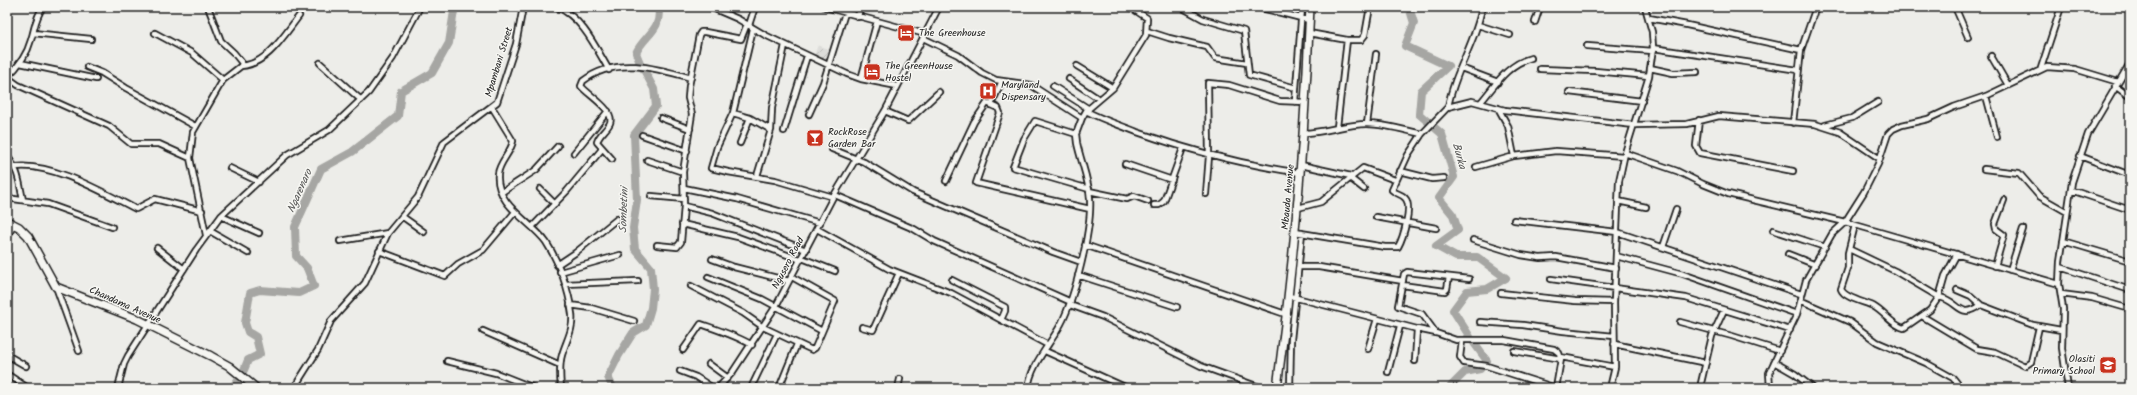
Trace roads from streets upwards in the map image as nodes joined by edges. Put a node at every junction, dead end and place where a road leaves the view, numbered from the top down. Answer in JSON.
{"nodes":[{"id":1,"x":43,"y":7,"type":"edge"},
{"id":2,"x":208,"y":7,"type":"edge"},
{"id":3,"x":420,"y":7,"type":"edge"},
{"id":4,"x":523,"y":7,"type":"edge"},
{"id":5,"x":557,"y":7,"type":"edge"},
{"id":6,"x":710,"y":7,"type":"edge"},
{"id":7,"x":754,"y":7,"type":"edge"},
{"id":8,"x":826,"y":7,"type":"edge"},
{"id":9,"x":860,"y":7,"type":"edge"},
{"id":10,"x":939,"y":7,"type":"edge"},
{"id":11,"x":1130,"y":7,"type":"edge"},
{"id":12,"x":1181,"y":7,"type":"edge"},
{"id":13,"x":1257,"y":7,"type":"edge"},
{"id":14,"x":1302,"y":7,"type":"edge"},
{"id":15,"x":1310,"y":7,"type":"edge"},
{"id":16,"x":1370,"y":7,"type":"edge"},
{"id":17,"x":1482,"y":7,"type":"edge"},
{"id":18,"x":1540,"y":7,"type":"edge"},
{"id":19,"x":1645,"y":7,"type":"edge"},
{"id":20,"x":1816,"y":7,"type":"edge"},
{"id":21,"x":1955,"y":7,"type":"edge"},
{"id":22,"x":2056,"y":7,"type":"edge"},
{"id":23,"x":2061,"y":7,"type":"edge"},
{"id":24,"x":845,"y":13,"type":"junction"},
{"id":25,"x":299,"y":16,"type":"dead end"},
{"id":26,"x":858,"y":17,"type":"junction"},
{"id":27,"x":1301,"y":18,"type":"junction"},
{"id":28,"x":1649,"y":18,"type":"junction"},
{"id":29,"x":1309,"y":20,"type":"junction"},
{"id":30,"x":877,"y":21,"type":"junction"},
{"id":31,"x":1535,"y":22,"type":"dead end"},
{"id":32,"x":1478,"y":25,"type":"junction"},
{"id":33,"x":750,"y":26,"type":"junction"},
{"id":34,"x":1147,"y":31,"type":"junction"},
{"id":35,"x":33,"y":33,"type":"junction"},
{"id":36,"x":155,"y":33,"type":"dead end"},
{"id":37,"x":1309,"y":33,"type":"junction"},
{"id":38,"x":1510,"y":35,"type":"dead end"},
{"id":39,"x":924,"y":36,"type":"junction"},
{"id":40,"x":1968,"y":37,"type":"dead end"},
{"id":41,"x":91,"y":39,"type":"dead end"},
{"id":42,"x":1347,"y":40,"type":"junction"},
{"id":43,"x":785,"y":45,"type":"junction"},
{"id":44,"x":1587,"y":46,"type":"dead end"},
{"id":45,"x":1653,"y":49,"type":"junction"},
{"id":46,"x":1802,"y":50,"type":"junction"},
{"id":47,"x":1376,"y":54,"type":"dead end"},
{"id":48,"x":807,"y":56,"type":"junction"},
{"id":49,"x":1991,"y":56,"type":"dead end"},
{"id":50,"x":1531,"y":58,"type":"dead end"},
{"id":51,"x":20,"y":63,"type":"junction"},
{"id":52,"x":320,"y":63,"type":"dead end"},
{"id":53,"x":1246,"y":63,"type":"junction"},
{"id":54,"x":2130,"y":63,"type":"edge"},
{"id":55,"x":241,"y":66,"type":"junction"},
{"id":56,"x":828,"y":66,"type":"junction"},
{"id":57,"x":1077,"y":66,"type":"dead end"},
{"id":58,"x":87,"y":67,"type":"dead end"},
{"id":59,"x":1461,"y":68,"type":"junction"},
{"id":60,"x":1650,"y":68,"type":"junction"},
{"id":61,"x":2041,"y":68,"type":"junction"},
{"id":62,"x":609,"y":70,"type":"junction"},
{"id":63,"x":1540,"y":70,"type":"dead end"},
{"id":64,"x":1798,"y":70,"type":"junction"},
{"id":65,"x":1697,"y":72,"type":"dead end"},
{"id":66,"x":1649,"y":76,"type":"junction"},
{"id":67,"x":7,"y":77,"type":"edge"},
{"id":68,"x":691,"y":78,"type":"junction"},
{"id":69,"x":860,"y":79,"type":"junction"},
{"id":70,"x":1069,"y":79,"type":"dead end"},
{"id":71,"x":96,"y":80,"type":"dead end"},
{"id":72,"x":223,"y":80,"type":"junction"},
{"id":73,"x":1002,"y":81,"type":"junction"},
{"id":74,"x":1498,"y":82,"type":"junction"},
{"id":75,"x":2116,"y":84,"type":"junction"},
{"id":76,"x":2008,"y":85,"type":"junction"},
{"id":77,"x":898,"y":86,"type":"junction"},
{"id":78,"x":1053,"y":86,"type":"dead end"},
{"id":79,"x":1113,"y":88,"type":"junction"},
{"id":80,"x":1296,"y":88,"type":"junction"},
{"id":81,"x":939,"y":92,"type":"dead end"},
{"id":82,"x":1569,"y":92,"type":"dead end"},
{"id":83,"x":1986,"y":96,"type":"junction"},
{"id":84,"x":2130,"y":97,"type":"edge"},
{"id":85,"x":361,"y":100,"type":"junction"},
{"id":86,"x":1099,"y":100,"type":"junction"},
{"id":87,"x":1642,"y":101,"type":"junction"},
{"id":88,"x":1294,"y":102,"type":"junction"},
{"id":89,"x":1305,"y":102,"type":"junction"},
{"id":90,"x":1481,"y":102,"type":"junction"},
{"id":91,"x":1878,"y":102,"type":"dead end"},
{"id":92,"x":991,"y":105,"type":"junction"},
{"id":93,"x":492,"y":107,"type":"junction"},
{"id":94,"x":1448,"y":107,"type":"junction"},
{"id":95,"x":1498,"y":108,"type":"junction"},
{"id":96,"x":1087,"y":110,"type":"junction"},
{"id":97,"x":608,"y":111,"type":"junction"},
{"id":98,"x":885,"y":111,"type":"junction"},
{"id":99,"x":733,"y":113,"type":"junction"},
{"id":100,"x":809,"y":114,"type":"dead end"},
{"id":101,"x":661,"y":118,"type":"dead end"},
{"id":102,"x":750,"y":118,"type":"junction"},
{"id":103,"x":1082,"y":118,"type":"junction"},
{"id":104,"x":1699,"y":120,"type":"junction"},
{"id":105,"x":1793,"y":123,"type":"junction"},
{"id":106,"x":1367,"y":124,"type":"junction"},
{"id":107,"x":1634,"y":125,"type":"junction"},
{"id":108,"x":1823,"y":125,"type":"junction"},
{"id":109,"x":195,"y":126,"type":"junction"},
{"id":110,"x":1337,"y":127,"type":"junction"},
{"id":111,"x":690,"y":129,"type":"junction"},
{"id":112,"x":771,"y":130,"type":"junction"},
{"id":113,"x":784,"y":130,"type":"dead end"},
{"id":114,"x":1303,"y":133,"type":"junction"},
{"id":115,"x":1076,"y":134,"type":"junction"},
{"id":116,"x":1422,"y":134,"type":"junction"},
{"id":117,"x":642,"y":135,"type":"dead end"},
{"id":118,"x":1997,"y":137,"type":"dead end"},
{"id":119,"x":740,"y":143,"type":"dead end"},
{"id":120,"x":558,"y":146,"type":"dead end"},
{"id":121,"x":1183,"y":148,"type":"junction"},
{"id":122,"x":602,"y":149,"type":"junction"},
{"id":123,"x":832,"y":149,"type":"dead end"},
{"id":124,"x":687,"y":151,"type":"junction"},
{"id":125,"x":574,"y":153,"type":"dead end"},
{"id":126,"x":1624,"y":155,"type":"junction"},
{"id":127,"x":7,"y":156,"type":"edge"},
{"id":128,"x":1209,"y":156,"type":"junction"},
{"id":129,"x":1514,"y":156,"type":"junction"},
{"id":130,"x":2080,"y":156,"type":"junction"},
{"id":131,"x":190,"y":158,"type":"junction"},
{"id":132,"x":857,"y":158,"type":"junction"},
{"id":133,"x":612,"y":159,"type":"dead end"},
{"id":134,"x":1880,"y":159,"type":"junction"},
{"id":135,"x":646,"y":160,"type":"dead end"},
{"id":136,"x":1125,"y":164,"type":"dead end"},
{"id":137,"x":1301,"y":165,"type":"junction"},
{"id":138,"x":15,"y":167,"type":"junction"},
{"id":139,"x":1476,"y":167,"type":"dead end"},
{"id":140,"x":230,"y":168,"type":"dead end"},
{"id":141,"x":1984,"y":169,"type":"dead end"},
{"id":142,"x":1400,"y":171,"type":"junction"},
{"id":143,"x":1793,"y":171,"type":"dead end"},
{"id":144,"x":683,"y":172,"type":"junction"},
{"id":145,"x":1301,"y":173,"type":"junction"},
{"id":146,"x":2130,"y":175,"type":"edge"},
{"id":147,"x":757,"y":176,"type":"junction"},
{"id":148,"x":1350,"y":177,"type":"junction"},
{"id":149,"x":1444,"y":178,"type":"dead end"},
{"id":150,"x":1172,"y":180,"type":"junction"},
{"id":151,"x":1395,"y":180,"type":"junction"},
{"id":152,"x":946,"y":181,"type":"dead end"},
{"id":153,"x":259,"y":182,"type":"junction"},
{"id":154,"x":684,"y":188,"type":"junction"},
{"id":155,"x":540,"y":189,"type":"dead end"},
{"id":156,"x":1364,"y":189,"type":"dead end"},
{"id":157,"x":1089,"y":190,"type":"junction"},
{"id":158,"x":2071,"y":190,"type":"junction"},
{"id":159,"x":502,"y":192,"type":"junction"},
{"id":160,"x":1206,"y":194,"type":"dead end"},
{"id":161,"x":651,"y":196,"type":"dead end"},
{"id":162,"x":834,"y":196,"type":"junction"},
{"id":163,"x":7,"y":198,"type":"edge"},
{"id":164,"x":684,"y":199,"type":"junction"},
{"id":165,"x":23,"y":200,"type":"junction"},
{"id":166,"x":2004,"y":200,"type":"dead end"},
{"id":167,"x":1148,"y":201,"type":"dead end"},
{"id":168,"x":1618,"y":201,"type":"junction"},
{"id":169,"x":555,"y":204,"type":"junction"},
{"id":170,"x":1154,"y":205,"type":"dead end"},
{"id":171,"x":684,"y":206,"type":"junction"},
{"id":172,"x":1646,"y":207,"type":"dead end"},
{"id":173,"x":1298,"y":208,"type":"junction"},
{"id":174,"x":1090,"y":209,"type":"junction"},
{"id":175,"x":1676,"y":209,"type":"dead end"},
{"id":176,"x":2130,"y":210,"type":"edge"},
{"id":177,"x":202,"y":211,"type":"junction"},
{"id":178,"x":515,"y":212,"type":"junction"},
{"id":179,"x":2067,"y":212,"type":"junction"},
{"id":180,"x":221,"y":216,"type":"junction"},
{"id":181,"x":403,"y":217,"type":"junction"},
{"id":182,"x":1376,"y":217,"type":"dead end"},
{"id":183,"x":616,"y":219,"type":"dead end"},
{"id":184,"x":1514,"y":220,"type":"dead end"},
{"id":185,"x":1407,"y":221,"type":"junction"},
{"id":186,"x":1846,"y":222,"type":"junction"},
{"id":187,"x":10,"y":223,"type":"edge"},
{"id":188,"x":820,"y":223,"type":"junction"},
{"id":189,"x":682,"y":224,"type":"junction"},
{"id":190,"x":1855,"y":225,"type":"junction"},
{"id":191,"x":112,"y":227,"type":"dead end"},
{"id":192,"x":532,"y":227,"type":"junction"},
{"id":193,"x":1436,"y":228,"type":"dead end"},
{"id":194,"x":817,"y":229,"type":"junction"},
{"id":195,"x":2023,"y":229,"type":"dead end"},
{"id":196,"x":1773,"y":230,"type":"dead end"},
{"id":197,"x":210,"y":231,"type":"junction"},
{"id":198,"x":424,"y":232,"type":"dead end"},
{"id":199,"x":1617,"y":232,"type":"junction"},
{"id":200,"x":259,"y":233,"type":"dead end"},
{"id":201,"x":388,"y":233,"type":"junction"},
{"id":202,"x":1299,"y":233,"type":"junction"},
{"id":203,"x":206,"y":235,"type":"junction"},
{"id":204,"x":7,"y":238,"type":"edge"},
{"id":205,"x":1473,"y":240,"type":"dead end"},
{"id":206,"x":340,"y":241,"type":"dead end"},
{"id":207,"x":2063,"y":241,"type":"junction"},
{"id":208,"x":657,"y":245,"type":"dead end"},
{"id":209,"x":1085,"y":245,"type":"junction"},
{"id":210,"x":1663,"y":247,"type":"junction"},
{"id":211,"x":1825,"y":247,"type":"junction"},
{"id":212,"x":157,"y":248,"type":"dead end"},
{"id":213,"x":1849,"y":249,"type":"junction"},
{"id":214,"x":806,"y":250,"type":"junction"},
{"id":215,"x":379,"y":251,"type":"junction"},
{"id":216,"x":248,"y":254,"type":"dead end"},
{"id":217,"x":1788,"y":254,"type":"dead end"},
{"id":218,"x":1957,"y":254,"type":"junction"},
{"id":219,"x":620,"y":255,"type":"dead end"},
{"id":220,"x":1616,"y":256,"type":"junction"},
{"id":221,"x":712,"y":259,"type":"dead end"},
{"id":222,"x":802,"y":259,"type":"junction"},
{"id":223,"x":2130,"y":261,"type":"edge"},
{"id":224,"x":1082,"y":262,"type":"junction"},
{"id":225,"x":1816,"y":264,"type":"junction"},
{"id":226,"x":557,"y":265,"type":"junction"},
{"id":227,"x":1995,"y":266,"type":"junction"},
{"id":228,"x":1300,"y":267,"type":"junction"},
{"id":229,"x":2060,"y":267,"type":"junction"},
{"id":230,"x":1616,"y":268,"type":"junction"},
{"id":231,"x":184,"y":269,"type":"junction"},
{"id":232,"x":2010,"y":270,"type":"junction"},
{"id":233,"x":835,"y":271,"type":"dead end"},
{"id":234,"x":560,"y":272,"type":"junction"},
{"id":235,"x":899,"y":273,"type":"junction"},
{"id":236,"x":1078,"y":275,"type":"junction"},
{"id":237,"x":708,"y":277,"type":"dead end"},
{"id":238,"x":1449,"y":277,"type":"junction"},
{"id":239,"x":1469,"y":279,"type":"dead end"},
{"id":240,"x":1551,"y":279,"type":"dead end"},
{"id":241,"x":790,"y":280,"type":"junction"},
{"id":242,"x":952,"y":280,"type":"dead end"},
{"id":243,"x":638,"y":281,"type":"dead end"},
{"id":244,"x":1403,"y":283,"type":"junction"},
{"id":245,"x":565,"y":284,"type":"junction"},
{"id":246,"x":2059,"y":284,"type":"junction"},
{"id":247,"x":691,"y":286,"type":"dead end"},
{"id":248,"x":56,"y":287,"type":"junction"},
{"id":249,"x":1615,"y":288,"type":"junction"},
{"id":250,"x":1957,"y":290,"type":"dead end"},
{"id":251,"x":2130,"y":290,"type":"edge"},
{"id":252,"x":1501,"y":293,"type":"dead end"},
{"id":253,"x":1802,"y":294,"type":"junction"},
{"id":254,"x":2061,"y":294,"type":"junction"},
{"id":255,"x":1293,"y":297,"type":"junction"},
{"id":256,"x":1939,"y":297,"type":"junction"},
{"id":257,"x":1802,"y":301,"type":"junction"},
{"id":258,"x":1614,"y":302,"type":"junction"},
{"id":259,"x":1070,"y":304,"type":"junction"},
{"id":260,"x":570,"y":305,"type":"junction"},
{"id":261,"x":1981,"y":305,"type":"junction"},
{"id":262,"x":776,"y":306,"type":"junction"},
{"id":263,"x":1177,"y":307,"type":"dead end"},
{"id":264,"x":2130,"y":309,"type":"edge"},
{"id":265,"x":1724,"y":310,"type":"junction"},
{"id":266,"x":1797,"y":314,"type":"junction"},
{"id":267,"x":1288,"y":315,"type":"junction"},
{"id":268,"x":1922,"y":316,"type":"junction"},
{"id":269,"x":1001,"y":320,"type":"junction"},
{"id":270,"x":1377,"y":320,"type":"junction"},
{"id":271,"x":634,"y":321,"type":"dead end"},
{"id":272,"x":1480,"y":322,"type":"dead end"},
{"id":273,"x":1680,"y":322,"type":"dead end"},
{"id":274,"x":148,"y":325,"type":"junction"},
{"id":275,"x":1400,"y":326,"type":"junction"},
{"id":276,"x":763,"y":327,"type":"junction"},
{"id":277,"x":862,"y":327,"type":"dead end"},
{"id":278,"x":2038,"y":327,"type":"junction"},
{"id":279,"x":1417,"y":329,"type":"junction"},
{"id":280,"x":1714,"y":330,"type":"junction"},
{"id":281,"x":1790,"y":330,"type":"junction"},
{"id":282,"x":2061,"y":330,"type":"junction"},
{"id":283,"x":483,"y":331,"type":"dead end"},
{"id":284,"x":822,"y":331,"type":"junction"},
{"id":285,"x":1436,"y":333,"type":"junction"},
{"id":286,"x":777,"y":334,"type":"junction"},
{"id":287,"x":1614,"y":336,"type":"junction"},
{"id":288,"x":1462,"y":341,"type":"junction"},
{"id":289,"x":797,"y":344,"type":"junction"},
{"id":290,"x":1614,"y":344,"type":"junction"},
{"id":291,"x":752,"y":345,"type":"junction"},
{"id":292,"x":1048,"y":345,"type":"junction"},
{"id":293,"x":1368,"y":349,"type":"dead end"},
{"id":294,"x":684,"y":350,"type":"dead end"},
{"id":295,"x":79,"y":351,"type":"dead end"},
{"id":296,"x":1045,"y":351,"type":"junction"},
{"id":297,"x":1514,"y":351,"type":"dead end"},
{"id":298,"x":1780,"y":351,"type":"junction"},
{"id":299,"x":7,"y":356,"type":"edge"},
{"id":300,"x":1561,"y":358,"type":"junction"},
{"id":301,"x":447,"y":360,"type":"dead end"},
{"id":302,"x":1415,"y":361,"type":"dead end"},
{"id":303,"x":1774,"y":362,"type":"junction"},
{"id":304,"x":1706,"y":363,"type":"junction"},
{"id":305,"x":709,"y":364,"type":"dead end"},
{"id":306,"x":560,"y":365,"type":"junction"},
{"id":307,"x":26,"y":366,"type":"dead end"},
{"id":308,"x":1615,"y":367,"type":"junction"},
{"id":309,"x":680,"y":371,"type":"dead end"},
{"id":310,"x":1388,"y":372,"type":"dead end"},
{"id":311,"x":7,"y":374,"type":"edge"},
{"id":312,"x":728,"y":378,"type":"junction"},
{"id":313,"x":900,"y":379,"type":"dead end"},
{"id":314,"x":1701,"y":383,"type":"dead end"},
{"id":315,"x":1957,"y":383,"type":"dead end"},
{"id":316,"x":119,"y":387,"type":"edge"},
{"id":317,"x":28,"y":388,"type":"edge"},
{"id":318,"x":125,"y":388,"type":"edge"},
{"id":319,"x":256,"y":388,"type":"edge"},
{"id":320,"x":294,"y":388,"type":"edge"},
{"id":321,"x":534,"y":388,"type":"edge"},
{"id":322,"x":561,"y":388,"type":"edge"},
{"id":323,"x":713,"y":388,"type":"edge"},
{"id":324,"x":718,"y":388,"type":"edge"},
{"id":325,"x":752,"y":388,"type":"edge"},
{"id":326,"x":779,"y":388,"type":"edge"},
{"id":327,"x":898,"y":388,"type":"edge"},
{"id":328,"x":1028,"y":388,"type":"edge"},
{"id":329,"x":1127,"y":388,"type":"edge"},
{"id":330,"x":1262,"y":388,"type":"edge"},
{"id":331,"x":1277,"y":388,"type":"edge"},
{"id":332,"x":1290,"y":388,"type":"edge"},
{"id":333,"x":1556,"y":388,"type":"edge"},
{"id":334,"x":1610,"y":388,"type":"edge"},
{"id":335,"x":1770,"y":388,"type":"edge"},
{"id":336,"x":1813,"y":388,"type":"edge"},
{"id":337,"x":2068,"y":388,"type":"edge"}],
"edges":[{"from":1,"to":35,"type":"street"},
{"from":2,"to":55,"type":"street"},
{"from":3,"to":85,"type":"street"},
{"from":4,"to":93,"type":"street","name":"Mpambani Street"},
{"from":5,"to":62,"type":"street"},
{"from":6,"to":33,"type":"street"},
{"from":7,"to":33,"type":"street"},
{"from":8,"to":24,"type":"street"},
{"from":9,"to":26,"type":"street"},
{"from":10,"to":39,"type":"street","name":"Ngusero Road"},
{"from":11,"to":34,"type":"street"},
{"from":12,"to":53,"type":"street"},
{"from":13,"to":27,"type":"street"},
{"from":14,"to":27,"type":"street"},
{"from":15,"to":29,"type":"street","name":"Mbauda Avenue"},
{"from":16,"to":42,"type":"street"},
{"from":17,"to":32,"type":"street"},
{"from":18,"to":31,"type":"street"},
{"from":19,"to":28,"type":"street"},
{"from":20,"to":46,"type":"street"},
{"from":21,"to":40,"type":"street"},
{"from":22,"to":23,"type":"street"},
{"from":23,"to":61,"type":"street"},
{"from":24,"to":26,"type":"street"},
{"from":24,"to":56,"type":"street"},
{"from":25,"to":55,"type":"street"},
{"from":26,"to":30,"type":"street"},
{"from":27,"to":29,"type":"street"},
{"from":27,"to":80,"type":"street"},
{"from":28,"to":45,"type":"street"},
{"from":28,"to":46,"type":"street"},
{"from":29,"to":37,"type":"street","name":"Mbauda Avenue"},
{"from":30,"to":39,"type":"street"},
{"from":30,"to":69,"type":"street"},
{"from":32,"to":38,"type":"street"},
{"from":32,"to":59,"type":"street"},
{"from":33,"to":43,"type":"street"},
{"from":33,"to":68,"type":"street"},
{"from":33,"to":99,"type":"street"},
{"from":34,"to":53,"type":"street"},
{"from":34,"to":79,"type":"street"},
{"from":35,"to":41,"type":"street"},
{"from":35,"to":51,"type":"street"},
{"from":36,"to":72,"type":"street"},
{"from":37,"to":42,"type":"street"},
{"from":37,"to":89,"type":"street","name":"Mbauda Avenue"},
{"from":39,"to":73,"type":"street"},
{"from":39,"to":77,"type":"street","name":"Ngusero Road"},
{"from":42,"to":110,"type":"street"},
{"from":43,"to":48,"type":"street"},
{"from":43,"to":112,"type":"street"},
{"from":44,"to":45,"type":"street"},
{"from":45,"to":60,"type":"street"},
{"from":45,"to":64,"type":"street"},
{"from":46,"to":64,"type":"street"},
{"from":47,"to":106,"type":"street"},
{"from":48,"to":56,"type":"street"},
{"from":48,"to":113,"type":"street"},
{"from":49,"to":76,"type":"street"},
{"from":50,"to":74,"type":"street"},
{"from":51,"to":67,"type":"street"},
{"from":51,"to":71,"type":"street"},
{"from":52,"to":85,"type":"street"},
{"from":53,"to":80,"type":"street"},
{"from":54,"to":75,"type":"street"},
{"from":55,"to":72,"type":"street"},
{"from":56,"to":69,"type":"street"},
{"from":56,"to":100,"type":"street"},
{"from":57,"to":79,"type":"street"},
{"from":58,"to":109,"type":"street"},
{"from":59,"to":74,"type":"street"},
{"from":59,"to":94,"type":"street"},
{"from":60,"to":65,"type":"street"},
{"from":60,"to":66,"type":"street"},
{"from":61,"to":75,"type":"street"},
{"from":61,"to":76,"type":"street"},
{"from":62,"to":68,"type":"street"},
{"from":62,"to":97,"type":"street"},
{"from":63,"to":66,"type":"street"},
{"from":64,"to":105,"type":"street"},
{"from":66,"to":87,"type":"street"},
{"from":67,"to":131,"type":"street"},
{"from":68,"to":111,"type":"street"},
{"from":69,"to":77,"type":"street"},
{"from":70,"to":86,"type":"street"},
{"from":72,"to":109,"type":"street"},
{"from":73,"to":92,"type":"street"},
{"from":73,"to":103,"type":"street"},
{"from":74,"to":90,"type":"street"},
{"from":75,"to":84,"type":"street"},
{"from":75,"to":130,"type":"street"},
{"from":76,"to":83,"type":"street"},
{"from":77,"to":98,"type":"street","name":"Ngusero Road"},
{"from":78,"to":96,"type":"street"},
{"from":79,"to":86,"type":"street"},
{"from":80,"to":88,"type":"street"},
{"from":81,"to":98,"type":"street"},
{"from":82,"to":87,"type":"street"},
{"from":83,"to":118,"type":"street"},
{"from":83,"to":134,"type":"street"},
{"from":85,"to":153,"type":"street"},
{"from":86,"to":96,"type":"street"},
{"from":87,"to":107,"type":"street"},
{"from":88,"to":89,"type":"street"},
{"from":88,"to":128,"type":"street"},
{"from":89,"to":114,"type":"street","name":"Mbauda Avenue"},
{"from":90,"to":94,"type":"street"},
{"from":90,"to":95,"type":"street"},
{"from":91,"to":108,"type":"street"},
{"from":92,"to":152,"type":"street"},
{"from":92,"to":174,"type":"street"},
{"from":93,"to":159,"type":"street"},
{"from":93,"to":181,"type":"street","name":"Mpambani Street"},
{"from":94,"to":116,"type":"street"},
{"from":95,"to":107,"type":"street"},
{"from":95,"to":129,"type":"street"},
{"from":96,"to":103,"type":"street"},
{"from":96,"to":121,"type":"street"},
{"from":97,"to":122,"type":"street"},
{"from":97,"to":125,"type":"street"},
{"from":98,"to":132,"type":"street","name":"Ngusero Road"},
{"from":99,"to":102,"type":"street"},
{"from":99,"to":147,"type":"street"},
{"from":101,"to":111,"type":"street"},
{"from":102,"to":112,"type":"street"},
{"from":102,"to":119,"type":"street"},
{"from":103,"to":115,"type":"street"},
{"from":104,"to":105,"type":"street"},
{"from":104,"to":107,"type":"street"},
{"from":104,"to":143,"type":"street"},
{"from":105,"to":108,"type":"street"},
{"from":106,"to":110,"type":"street"},
{"from":106,"to":116,"type":"street"},
{"from":107,"to":126,"type":"street"},
{"from":108,"to":134,"type":"street"},
{"from":109,"to":131,"type":"street"},
{"from":110,"to":114,"type":"street"},
{"from":111,"to":124,"type":"street"},
{"from":112,"to":147,"type":"street"},
{"from":114,"to":137,"type":"street","name":"Mbauda Avenue"},
{"from":115,"to":157,"type":"street"},
{"from":115,"to":157,"type":"street"},
{"from":116,"to":142,"type":"street"},
{"from":117,"to":124,"type":"street"},
{"from":120,"to":159,"type":"street"},
{"from":121,"to":128,"type":"street"},
{"from":121,"to":150,"type":"street"},
{"from":122,"to":133,"type":"street"},
{"from":122,"to":169,"type":"street"},
{"from":123,"to":132,"type":"street"},
{"from":124,"to":144,"type":"street"},
{"from":126,"to":129,"type":"street"},
{"from":126,"to":168,"type":"street"},
{"from":126,"to":186,"type":"street"},
{"from":127,"to":138,"type":"street"},
{"from":128,"to":145,"type":"street"},
{"from":128,"to":160,"type":"street"},
{"from":129,"to":139,"type":"street"},
{"from":130,"to":146,"type":"street"},
{"from":130,"to":158,"type":"street"},
{"from":131,"to":177,"type":"street"},
{"from":132,"to":162,"type":"street","name":"Ngusero Road"},
{"from":132,"to":224,"type":"street"},
{"from":134,"to":186,"type":"street"},
{"from":135,"to":144,"type":"street"},
{"from":136,"to":150,"type":"street"},
{"from":137,"to":145,"type":"street","name":"Mbauda Avenue"},
{"from":137,"to":148,"type":"street"},
{"from":138,"to":165,"type":"street"},
{"from":138,"to":177,"type":"street"},
{"from":140,"to":153,"type":"street"},
{"from":141,"to":179,"type":"street"},
{"from":142,"to":149,"type":"street"},
{"from":142,"to":151,"type":"street"},
{"from":144,"to":154,"type":"street"},
{"from":145,"to":173,"type":"street","name":"Mbauda Avenue"},
{"from":147,"to":162,"type":"street"},
{"from":148,"to":151,"type":"street"},
{"from":148,"to":156,"type":"street"},
{"from":148,"to":173,"type":"street"},
{"from":150,"to":170,"type":"street"},
{"from":151,"to":185,"type":"street"},
{"from":153,"to":180,"type":"street"},
{"from":154,"to":164,"type":"street"},
{"from":154,"to":188,"type":"street"},
{"from":155,"to":169,"type":"street"},
{"from":157,"to":167,"type":"street"},
{"from":157,"to":174,"type":"street"},
{"from":158,"to":176,"type":"street"},
{"from":158,"to":179,"type":"street"},
{"from":159,"to":178,"type":"street"},
{"from":161,"to":164,"type":"street"},
{"from":162,"to":188,"type":"street","name":"Ngusero Road"},
{"from":162,"to":259,"type":"street"},
{"from":163,"to":165,"type":"street"},
{"from":164,"to":171,"type":"street"},
{"from":165,"to":191,"type":"street"},
{"from":166,"to":227,"type":"street"},
{"from":168,"to":172,"type":"street"},
{"from":168,"to":199,"type":"street"},
{"from":169,"to":192,"type":"street"},
{"from":171,"to":189,"type":"street"},
{"from":171,"to":214,"type":"street"},
{"from":173,"to":202,"type":"street","name":"Mbauda Avenue"},
{"from":174,"to":209,"type":"street"},
{"from":175,"to":210,"type":"street"},
{"from":177,"to":203,"type":"street"},
{"from":178,"to":192,"type":"street"},
{"from":178,"to":215,"type":"street"},
{"from":179,"to":207,"type":"street"},
{"from":180,"to":197,"type":"street"},
{"from":180,"to":200,"type":"street"},
{"from":181,"to":198,"type":"street"},
{"from":181,"to":201,"type":"street","name":"Mpambani Street"},
{"from":182,"to":185,"type":"street"},
{"from":183,"to":226,"type":"street"},
{"from":184,"to":199,"type":"street"},
{"from":185,"to":193,"type":"street"},
{"from":185,"to":202,"type":"street"},
{"from":186,"to":190,"type":"street"},
{"from":186,"to":211,"type":"street"},
{"from":187,"to":204,"type":"street"},
{"from":187,"to":248,"type":"street"},
{"from":188,"to":194,"type":"street","name":"Ngusero Road"},
{"from":189,"to":208,"type":"street"},
{"from":189,"to":222,"type":"street"},
{"from":190,"to":213,"type":"street"},
{"from":190,"to":218,"type":"street"},
{"from":192,"to":226,"type":"street"},
{"from":194,"to":214,"type":"street","name":"Ngusero Road"},
{"from":194,"to":235,"type":"street"},
{"from":195,"to":232,"type":"street"},
{"from":196,"to":211,"type":"street"},
{"from":197,"to":203,"type":"street"},
{"from":197,"to":216,"type":"street"},
{"from":199,"to":210,"type":"street"},
{"from":199,"to":220,"type":"street"},
{"from":201,"to":206,"type":"street"},
{"from":201,"to":215,"type":"street","name":"Mpambani Street"},
{"from":202,"to":228,"type":"street"},
{"from":202,"to":255,"type":"street","name":"Mbauda Avenue"},
{"from":203,"to":231,"type":"street"},
{"from":205,"to":230,"type":"street"},
{"from":207,"to":223,"type":"street"},
{"from":207,"to":229,"type":"street"},
{"from":209,"to":224,"type":"street"},
{"from":209,"to":267,"type":"street"},
{"from":210,"to":253,"type":"street"},
{"from":211,"to":225,"type":"street"},
{"from":212,"to":231,"type":"street"},
{"from":213,"to":256,"type":"street"},
{"from":213,"to":268,"type":"street"},
{"from":214,"to":222,"type":"street","name":"Ngusero Road"},
{"from":215,"to":320,"type":"street","name":"Mpambani Street"},
{"from":217,"to":225,"type":"street"},
{"from":218,"to":227,"type":"street"},
{"from":218,"to":256,"type":"street"},
{"from":219,"to":234,"type":"street"},
{"from":220,"to":230,"type":"street"},
{"from":220,"to":266,"type":"street"},
{"from":221,"to":241,"type":"street"},
{"from":222,"to":233,"type":"street"},
{"from":222,"to":241,"type":"street","name":"Ngusero Road"},
{"from":224,"to":236,"type":"street"},
{"from":225,"to":253,"type":"street"},
{"from":226,"to":234,"type":"street"},
{"from":227,"to":232,"type":"street"},
{"from":228,"to":244,"type":"street"},
{"from":228,"to":255,"type":"street"},
{"from":229,"to":246,"type":"street"},
{"from":229,"to":251,"type":"street"},
{"from":230,"to":249,"type":"street"},
{"from":231,"to":274,"type":"street"},
{"from":232,"to":246,"type":"street"},
{"from":234,"to":245,"type":"street"},
{"from":235,"to":269,"type":"street"},
{"from":235,"to":277,"type":"street"},
{"from":236,"to":259,"type":"street"},
{"from":236,"to":263,"type":"street"},
{"from":237,"to":262,"type":"street"},
{"from":238,"to":239,"type":"street"},
{"from":238,"to":244,"type":"street"},
{"from":238,"to":244,"type":"street"},
{"from":240,"to":249,"type":"street"},
{"from":241,"to":262,"type":"street","name":"Ngusero Road"},
{"from":241,"to":284,"type":"street"},
{"from":242,"to":269,"type":"street"},
{"from":243,"to":245,"type":"street"},
{"from":244,"to":285,"type":"street"},
{"from":245,"to":260,"type":"street"},
{"from":246,"to":254,"type":"street"},
{"from":247,"to":276,"type":"street"},
{"from":248,"to":274,"type":"street","name":"Chandama Avenue"},
{"from":248,"to":295,"type":"street"},
{"from":249,"to":258,"type":"street"},
{"from":249,"to":265,"type":"street"},
{"from":250,"to":261,"type":"street"},
{"from":252,"to":258,"type":"street"},
{"from":253,"to":257,"type":"street"},
{"from":254,"to":264,"type":"street"},
{"from":254,"to":282,"type":"street"},
{"from":255,"to":267,"type":"street","name":"Mbauda Avenue"},
{"from":255,"to":270,"type":"street"},
{"from":255,"to":332,"type":"street"},
{"from":256,"to":261,"type":"street"},
{"from":256,"to":268,"type":"street"},
{"from":257,"to":266,"type":"street"},
{"from":257,"to":315,"type":"street"},
{"from":258,"to":287,"type":"street"},
{"from":259,"to":292,"type":"street"},
{"from":259,"to":330,"type":"street"},
{"from":260,"to":271,"type":"street"},
{"from":260,"to":306,"type":"street"},
{"from":261,"to":278,"type":"street"},
{"from":262,"to":276,"type":"street","name":"Ngusero Road"},
{"from":262,"to":284,"type":"street"},
{"from":265,"to":280,"type":"street"},
{"from":265,"to":281,"type":"street"},
{"from":266,"to":281,"type":"street"},
{"from":267,"to":331,"type":"street","name":"Mbauda Avenue"},
{"from":268,"to":278,"type":"street"},
{"from":269,"to":292,"type":"street"},
{"from":270,"to":275,"type":"street"},
{"from":270,"to":293,"type":"street"},
{"from":272,"to":287,"type":"street"},
{"from":273,"to":280,"type":"street"},
{"from":274,"to":316,"type":"street"},
{"from":274,"to":319,"type":"street","name":"Chandama Avenue"},
{"from":275,"to":279,"type":"street"},
{"from":275,"to":310,"type":"street"},
{"from":276,"to":286,"type":"street"},
{"from":276,"to":291,"type":"street","name":"Ngusero Road"},
{"from":278,"to":282,"type":"street"},
{"from":279,"to":285,"type":"street"},
{"from":279,"to":302,"type":"street"},
{"from":280,"to":298,"type":"street"},
{"from":280,"to":304,"type":"street"},
{"from":281,"to":298,"type":"street"},
{"from":282,"to":337,"type":"street"},
{"from":283,"to":306,"type":"street"},
{"from":284,"to":289,"type":"street"},
{"from":285,"to":288,"type":"street"},
{"from":286,"to":289,"type":"street"},
{"from":286,"to":325,"type":"street"},
{"from":287,"to":290,"type":"street"},
{"from":288,"to":300,"type":"street"},
{"from":288,"to":333,"type":"street"},
{"from":289,"to":326,"type":"street"},
{"from":290,"to":304,"type":"street"},
{"from":290,"to":308,"type":"street"},
{"from":291,"to":294,"type":"street"},
{"from":291,"to":312,"type":"street","name":"Ngusero Road"},
{"from":292,"to":296,"type":"street"},
{"from":296,"to":328,"type":"street"},
{"from":296,"to":329,"type":"street"},
{"from":297,"to":300,"type":"street"},
{"from":298,"to":303,"type":"street"},
{"from":299,"to":307,"type":"street"},
{"from":300,"to":308,"type":"street"},
{"from":300,"to":333,"type":"street"},
{"from":301,"to":321,"type":"street"},
{"from":303,"to":335,"type":"street"},
{"from":303,"to":336,"type":"street"},
{"from":304,"to":314,"type":"street"},
{"from":305,"to":312,"type":"street"},
{"from":306,"to":322,"type":"street"},
{"from":308,"to":334,"type":"street"},
{"from":309,"to":323,"type":"street"},
{"from":311,"to":317,"type":"street"},
{"from":312,"to":324,"type":"street","name":"Ngusero Road"},
{"from":313,"to":327,"type":"street"},
{"from":316,"to":318,"type":"street"}]}
